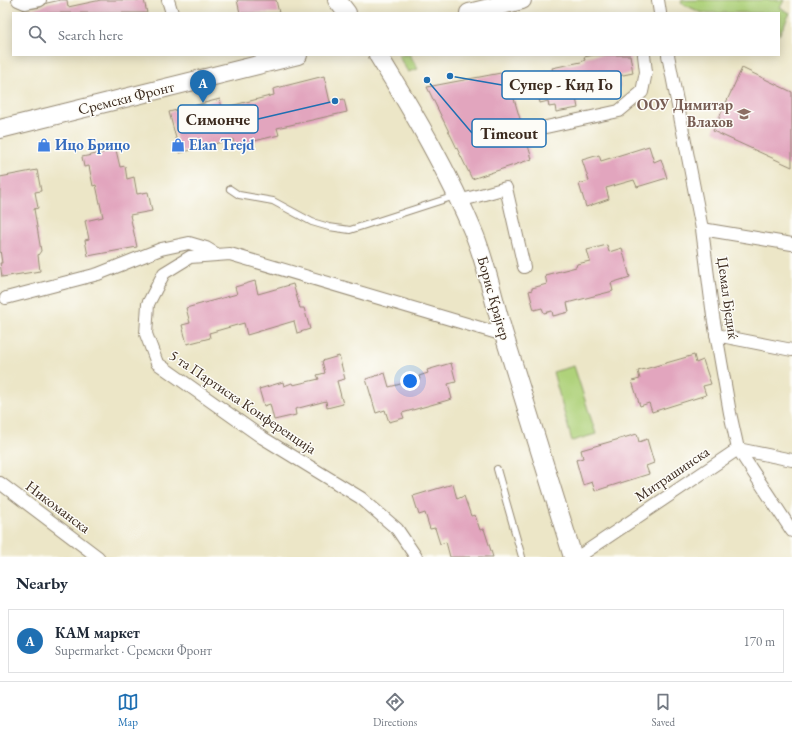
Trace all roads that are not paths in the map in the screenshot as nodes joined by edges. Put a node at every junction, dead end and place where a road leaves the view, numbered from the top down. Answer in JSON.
{"nodes":[{"id":1,"x":18,"y":0,"type":"edge"},
{"id":2,"x":40,"y":0,"type":"edge"},
{"id":3,"x":168,"y":0,"type":"edge"},
{"id":4,"x":337,"y":0,"type":"edge"},
{"id":5,"x":658,"y":0,"type":"edge"},
{"id":6,"x":519,"y":5,"type":"edge"},
{"id":7,"x":172,"y":12,"type":"edge"},
{"id":8,"x":346,"y":12,"type":"edge"},
{"id":9,"x":475,"y":12,"type":"edge"},
{"id":10,"x":660,"y":12,"type":"edge"},
{"id":11,"x":294,"y":56,"type":"edge"},
{"id":12,"x":379,"y":56,"type":"edge"},
{"id":13,"x":644,"y":56,"type":"edge"},
{"id":14,"x":668,"y":56,"type":"edge"},
{"id":15,"x":546,"y":128,"type":"dead end"},
{"id":16,"x":0,"y":129,"type":"edge"},
{"id":17,"x":230,"y":189,"type":"dead end"},
{"id":18,"x":457,"y":198,"type":"junction"},
{"id":19,"x":702,"y":229,"type":"junction"},
{"id":20,"x":792,"y":244,"type":"edge"},
{"id":21,"x":218,"y":255,"type":"junction"},
{"id":22,"x":524,"y":268,"type":"dead end"},
{"id":23,"x":6,"y":298,"type":"dead end"},
{"id":24,"x":504,"y":335,"type":"junction"},
{"id":25,"x":716,"y":335,"type":"junction"},
{"id":26,"x":792,"y":350,"type":"edge"},
{"id":27,"x":738,"y":449,"type":"junction"},
{"id":28,"x":792,"y":460,"type":"edge"},
{"id":29,"x":497,"y":469,"type":"dead end"},
{"id":30,"x":0,"y":483,"type":"edge"},
{"id":31,"x":792,"y":531,"type":"edge"},
{"id":32,"x":98,"y":557,"type":"edge"},
{"id":33,"x":416,"y":557,"type":"edge"},
{"id":34,"x":522,"y":557,"type":"edge"},
{"id":35,"x":573,"y":557,"type":"edge"},
{"id":36,"x":578,"y":557,"type":"edge"}],
"edges":[{"from":1,"to":2,"type":"street"},
{"from":3,"to":7,"type":"street"},
{"from":4,"to":8,"type":"street"},
{"from":5,"to":10,"type":"street"},
{"from":6,"to":9,"type":"street"},
{"from":11,"to":16,"type":"street","name":"Сремски Фронт"},
{"from":12,"to":18,"type":"street","name":"Борис Крајгер"},
{"from":13,"to":15,"type":"street"},
{"from":14,"to":19,"type":"street","name":"Џемал Бједиќ"},
{"from":17,"to":18,"type":"lane"},
{"from":18,"to":22,"type":"street"},
{"from":18,"to":24,"type":"street","name":"Борис Крајгер"},
{"from":19,"to":20,"type":"street"},
{"from":19,"to":25,"type":"street","name":"Џемал Бједиќ"},
{"from":21,"to":23,"type":"street"},
{"from":21,"to":24,"type":"street","name":"5 та Партиска Конференција"},
{"from":21,"to":33,"type":"street","name":"5 та Партиска Конференција"},
{"from":24,"to":35,"type":"street","name":"Борис Крајгер"},
{"from":25,"to":26,"type":"street"},
{"from":25,"to":27,"type":"street","name":"Џемал Бједиќ"},
{"from":27,"to":28,"type":"street"},
{"from":27,"to":31,"type":"street","name":"Џемал Бједиќ"},
{"from":27,"to":36,"type":"street","name":"Митрашинска"},
{"from":29,"to":34,"type":"lane"},
{"from":30,"to":32,"type":"street","name":"Никоманска"}]}
